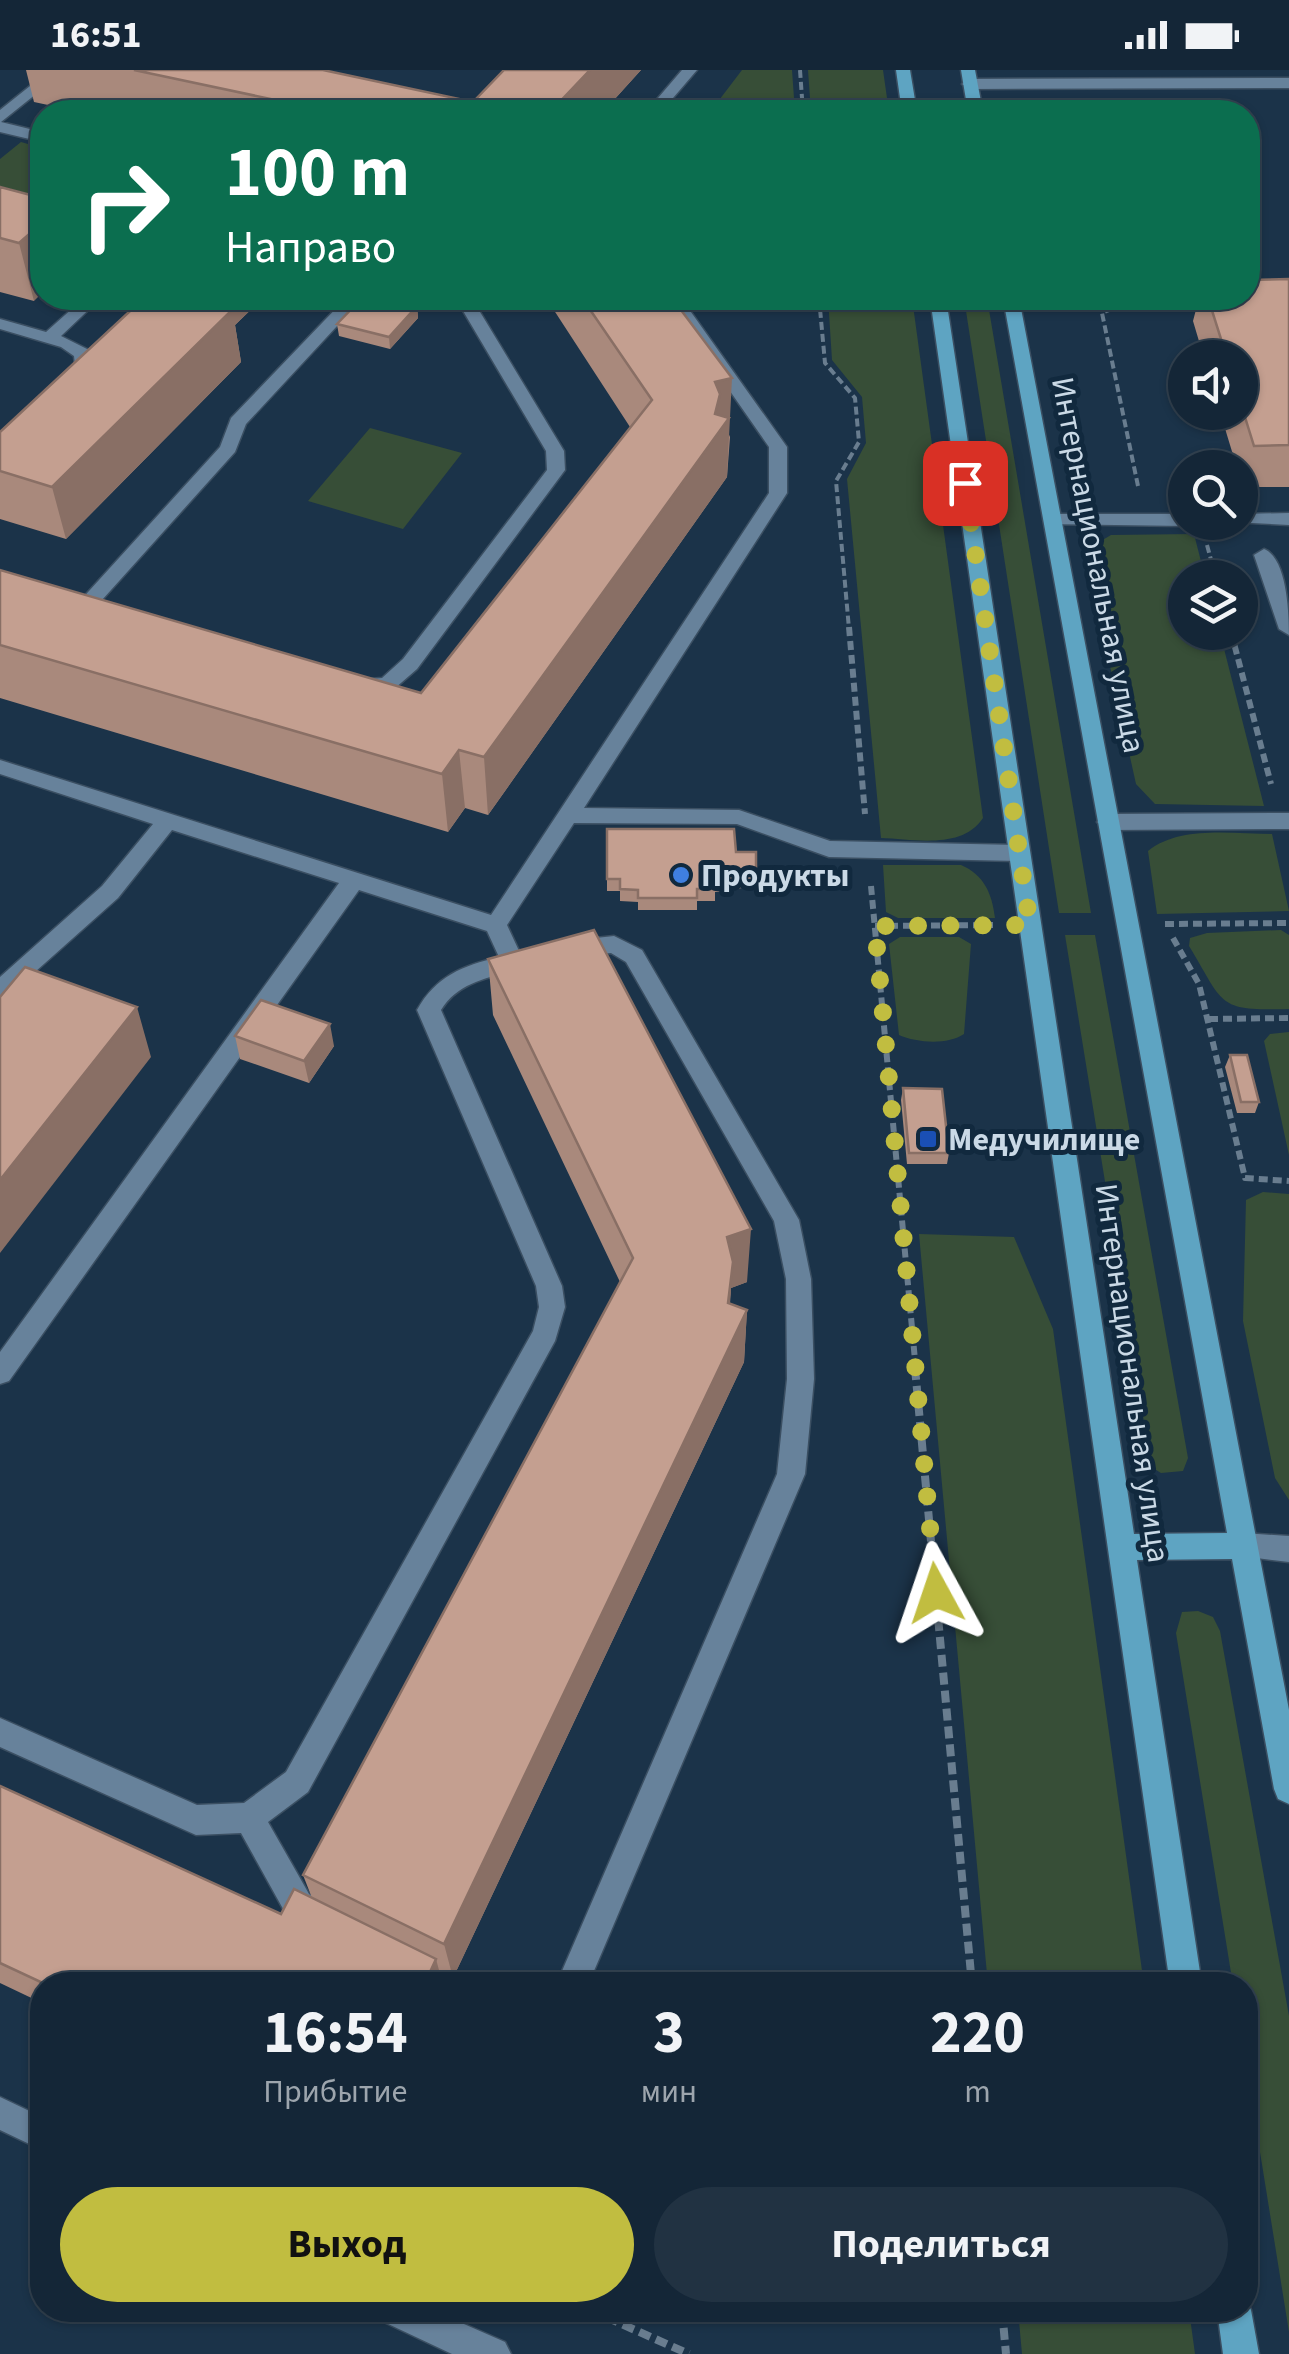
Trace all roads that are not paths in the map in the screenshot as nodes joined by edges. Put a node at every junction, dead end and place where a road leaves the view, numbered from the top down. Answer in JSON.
{"nodes":[{"id":1,"x":59,"y":70,"type":"edge"},
{"id":2,"x":690,"y":70,"type":"edge"},
{"id":3,"x":904,"y":70,"type":"edge"},
{"id":4,"x":969,"y":77,"type":"edge"},
{"id":5,"x":1289,"y":83,"type":"edge"},
{"id":6,"x":664,"y":100,"type":"edge"},
{"id":7,"x":908,"y":100,"type":"edge"},
{"id":8,"x":0,"y":118,"type":"edge"},
{"id":9,"x":0,"y":127,"type":"edge"},
{"id":10,"x":30,"y":134,"type":"edge"},
{"id":11,"x":80,"y":310,"type":"edge"},
{"id":12,"x":344,"y":310,"type":"edge"},
{"id":13,"x":470,"y":310,"type":"edge"},
{"id":14,"x":681,"y":310,"type":"edge"},
{"id":15,"x":940,"y":310,"type":"edge"},
{"id":16,"x":1013,"y":310,"type":"edge"},
{"id":17,"x":0,"y":324,"type":"edge"},
{"id":18,"x":50,"y":337,"type":"junction"},
{"id":19,"x":56,"y":393,"type":"edge"},
{"id":20,"x":1289,"y":519,"type":"edge"},
{"id":21,"x":1053,"y":520,"type":"junction"},
{"id":22,"x":1168,"y":520,"type":"edge"},
{"id":23,"x":1258,"y":520,"type":"edge"},
{"id":24,"x":1264,"y":555,"type":"dead end"},
{"id":25,"x":87,"y":607,"type":"edge"},
{"id":26,"x":1289,"y":629,"type":"edge"},
{"id":27,"x":333,"y":681,"type":"edge"},
{"id":28,"x":0,"y":766,"type":"edge"},
{"id":29,"x":568,"y":815,"type":"junction"},
{"id":30,"x":1285,"y":821,"type":"edge"},
{"id":31,"x":168,"y":822,"type":"junction"},
{"id":32,"x":1108,"y":822,"type":"junction"},
{"id":33,"x":1019,"y":853,"type":"junction"},
{"id":34,"x":353,"y":881,"type":"junction"},
{"id":35,"x":496,"y":925,"type":"junction"},
{"id":36,"x":514,"y":962,"type":"junction"},
{"id":37,"x":0,"y":990,"type":"edge"},
{"id":38,"x":0,"y":1373,"type":"edge"},
{"id":39,"x":1243,"y":1546,"type":"junction"},
{"id":40,"x":1121,"y":1547,"type":"junction"},
{"id":41,"x":1289,"y":1549,"type":"edge"},
{"id":42,"x":0,"y":1732,"type":"edge"},
{"id":43,"x":1289,"y":1790,"type":"edge"},
{"id":44,"x":249,"y":1818,"type":"junction"},
{"id":45,"x":344,"y":1932,"type":"edge"},
{"id":46,"x":380,"y":1950,"type":"edge"},
{"id":47,"x":425,"y":1972,"type":"edge"},
{"id":48,"x":578,"y":1972,"type":"edge"},
{"id":49,"x":1184,"y":1972,"type":"edge"},
{"id":50,"x":0,"y":2113,"type":"edge"},
{"id":51,"x":30,"y":2128,"type":"edge"},
{"id":52,"x":431,"y":2322,"type":"edge"},
{"id":53,"x":1236,"y":2322,"type":"edge"},
{"id":54,"x":493,"y":2354,"type":"edge"},
{"id":55,"x":1240,"y":2354,"type":"edge"}],
"edges":[{"from":1,"to":8,"type":"street"},
{"from":2,"to":6,"type":"street"},
{"from":3,"to":7,"type":"main road"},
{"from":4,"to":5,"type":"street"},
{"from":9,"to":10,"type":"street"},
{"from":11,"to":18,"type":"street"},
{"from":12,"to":25,"type":"street"},
{"from":13,"to":27,"type":"street"},
{"from":14,"to":29,"type":"street"},
{"from":15,"to":33,"type":"main road","name":"Интернациональная улица"},
{"from":16,"to":21,"type":"main road","name":"Интернациональная улица"},
{"from":17,"to":18,"type":"street"},
{"from":18,"to":19,"type":"street"},
{"from":20,"to":23,"type":"street"},
{"from":21,"to":22,"type":"street"},
{"from":21,"to":32,"type":"main road","name":"Интернациональная улица"},
{"from":24,"to":26,"type":"street"},
{"from":28,"to":31,"type":"street"},
{"from":29,"to":33,"type":"street"},
{"from":29,"to":35,"type":"street"},
{"from":30,"to":32,"type":"street"},
{"from":31,"to":34,"type":"street"},
{"from":31,"to":37,"type":"street"},
{"from":32,"to":39,"type":"main road","name":"Интернациональная улица"},
{"from":33,"to":40,"type":"main road","name":"Интернациональная улица"},
{"from":34,"to":35,"type":"street"},
{"from":34,"to":38,"type":"street"},
{"from":35,"to":36,"type":"street"},
{"from":36,"to":44,"type":"street"},
{"from":36,"to":48,"type":"street"},
{"from":39,"to":40,"type":"main road"},
{"from":39,"to":41,"type":"street"},
{"from":39,"to":43,"type":"main road","name":"Интернациональная улица"},
{"from":40,"to":49,"type":"main road","name":"Интернациональная улица"},
{"from":42,"to":44,"type":"street"},
{"from":44,"to":45,"type":"street"},
{"from":46,"to":47,"type":"street"},
{"from":50,"to":51,"type":"street"},
{"from":52,"to":54,"type":"street"},
{"from":53,"to":55,"type":"main road"}]}
